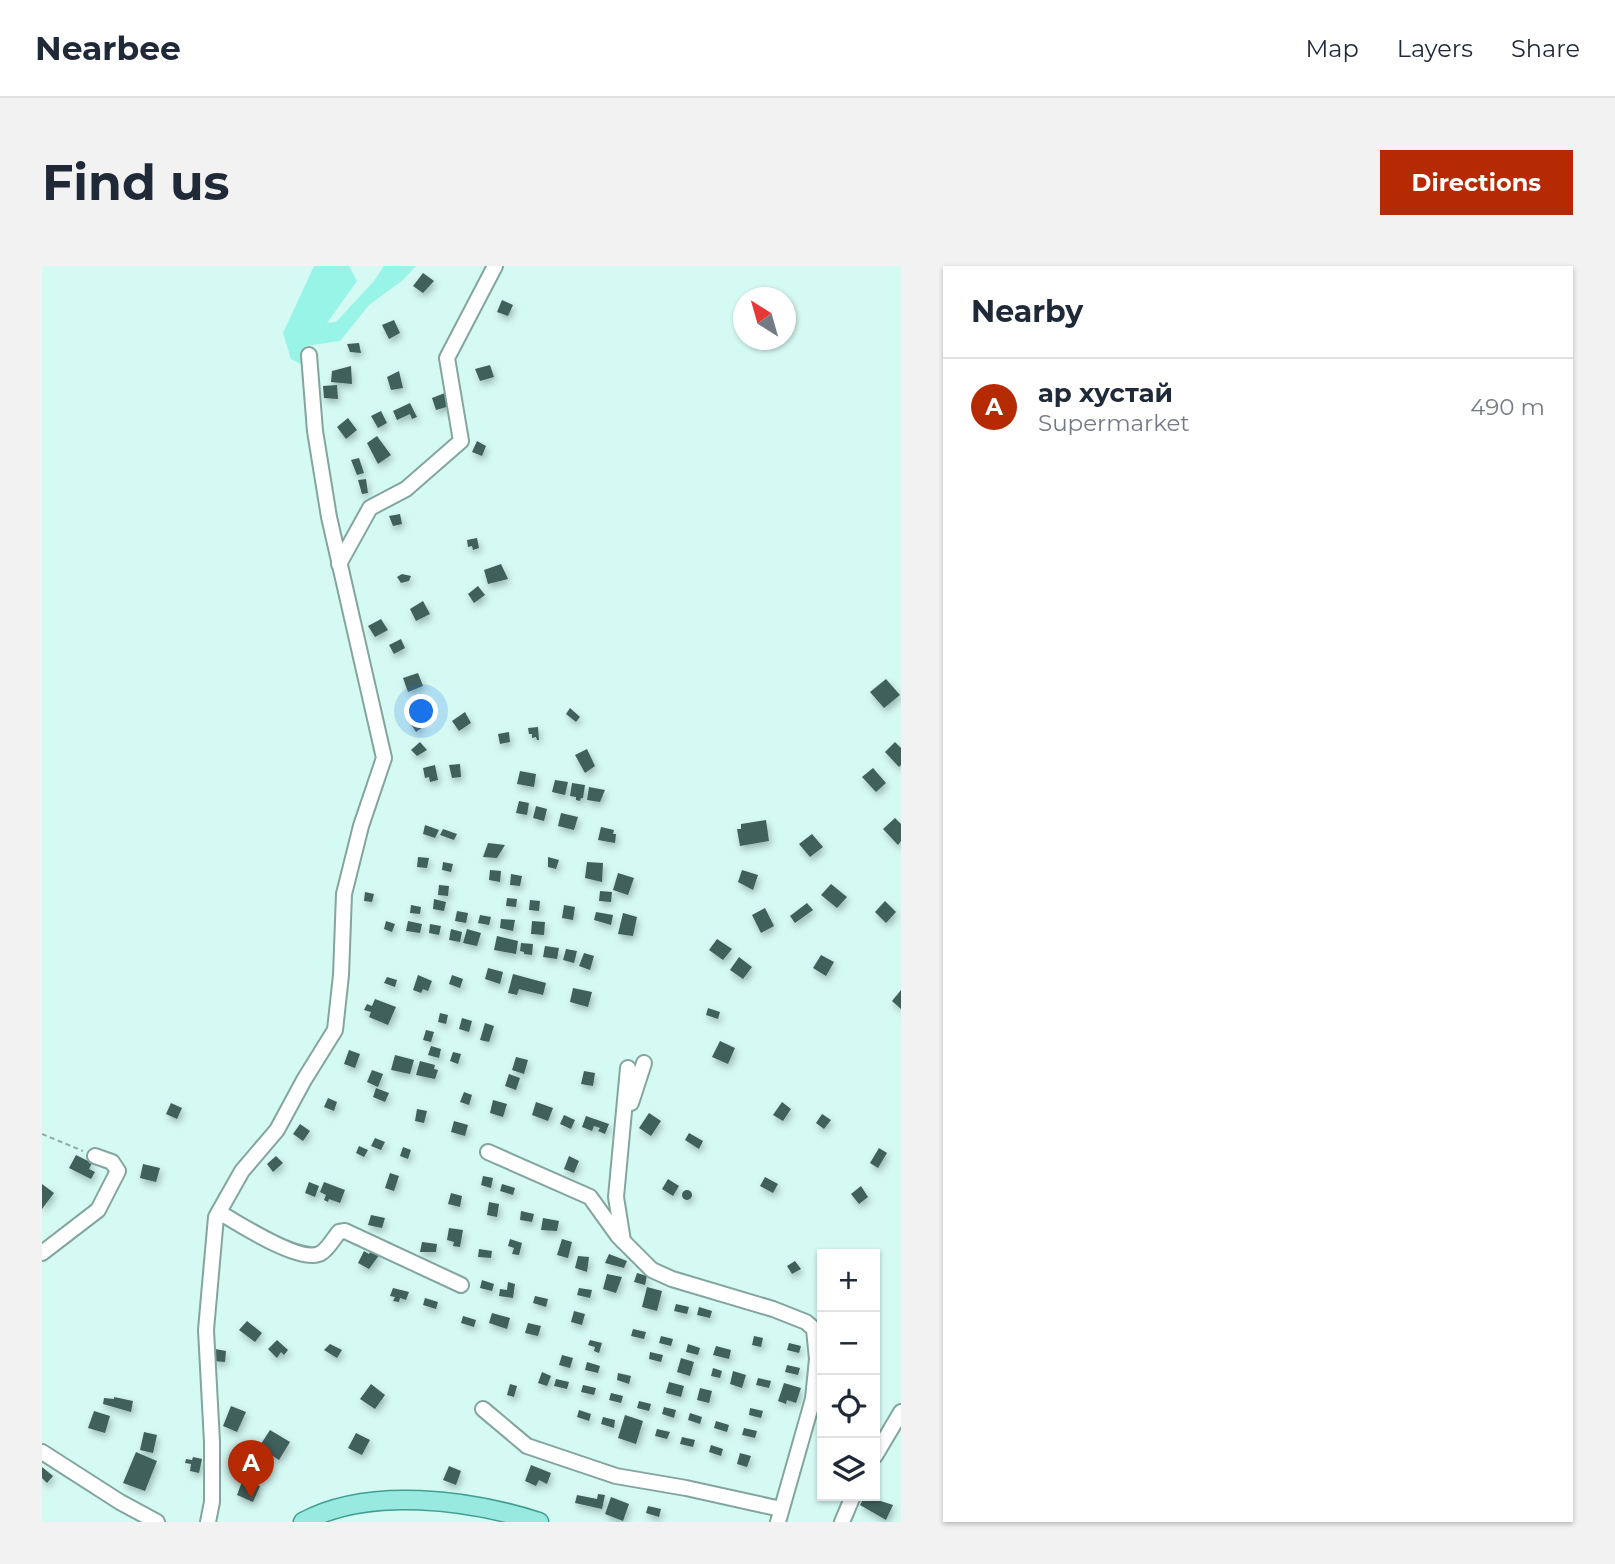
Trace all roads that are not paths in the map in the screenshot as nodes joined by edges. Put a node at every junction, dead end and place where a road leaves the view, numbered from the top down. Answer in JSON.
{"nodes":[{"id":1,"x":495,"y":266,"type":"edge"},
{"id":2,"x":309,"y":355,"type":"dead end"},
{"id":3,"x":339,"y":564,"type":"junction"},
{"id":4,"x":644,"y":1063,"type":"dead end"},
{"id":5,"x":628,"y":1068,"type":"dead end"},
{"id":6,"x":624,"y":1124,"type":"junction"},
{"id":7,"x":488,"y":1152,"type":"dead end"},
{"id":8,"x":95,"y":1156,"type":"road end"},
{"id":9,"x":219,"y":1212,"type":"junction"},
{"id":10,"x":623,"y":1242,"type":"junction"},
{"id":11,"x":42,"y":1253,"type":"edge"},
{"id":12,"x":461,"y":1284,"type":"dead end"},
{"id":13,"x":483,"y":1409,"type":"dead end"},
{"id":14,"x":901,"y":1412,"type":"edge"},
{"id":15,"x":880,"y":1446,"type":"edge"},
{"id":16,"x":42,"y":1452,"type":"edge"},
{"id":17,"x":851,"y":1501,"type":"edge"},
{"id":18,"x":780,"y":1516,"type":"edge"},
{"id":19,"x":158,"y":1522,"type":"edge"},
{"id":20,"x":208,"y":1522,"type":"edge"},
{"id":21,"x":303,"y":1522,"type":"edge"},
{"id":22,"x":539,"y":1522,"type":"edge"},
{"id":23,"x":842,"y":1522,"type":"edge"}],
"edges":[{"from":1,"to":3,"type":"street"},
{"from":2,"to":3,"type":"street"},
{"from":3,"to":9,"type":"street"},
{"from":4,"to":6,"type":"street"},
{"from":5,"to":6,"type":"street"},
{"from":6,"to":10,"type":"street"},
{"from":7,"to":10,"type":"street"},
{"from":8,"to":11,"type":"street"},
{"from":9,"to":12,"type":"street"},
{"from":9,"to":20,"type":"street"},
{"from":10,"to":18,"type":"street"},
{"from":13,"to":18,"type":"street"},
{"from":14,"to":15,"type":"street"},
{"from":16,"to":19,"type":"street"},
{"from":17,"to":23,"type":"street"},
{"from":21,"to":22,"type":"main road"}]}
